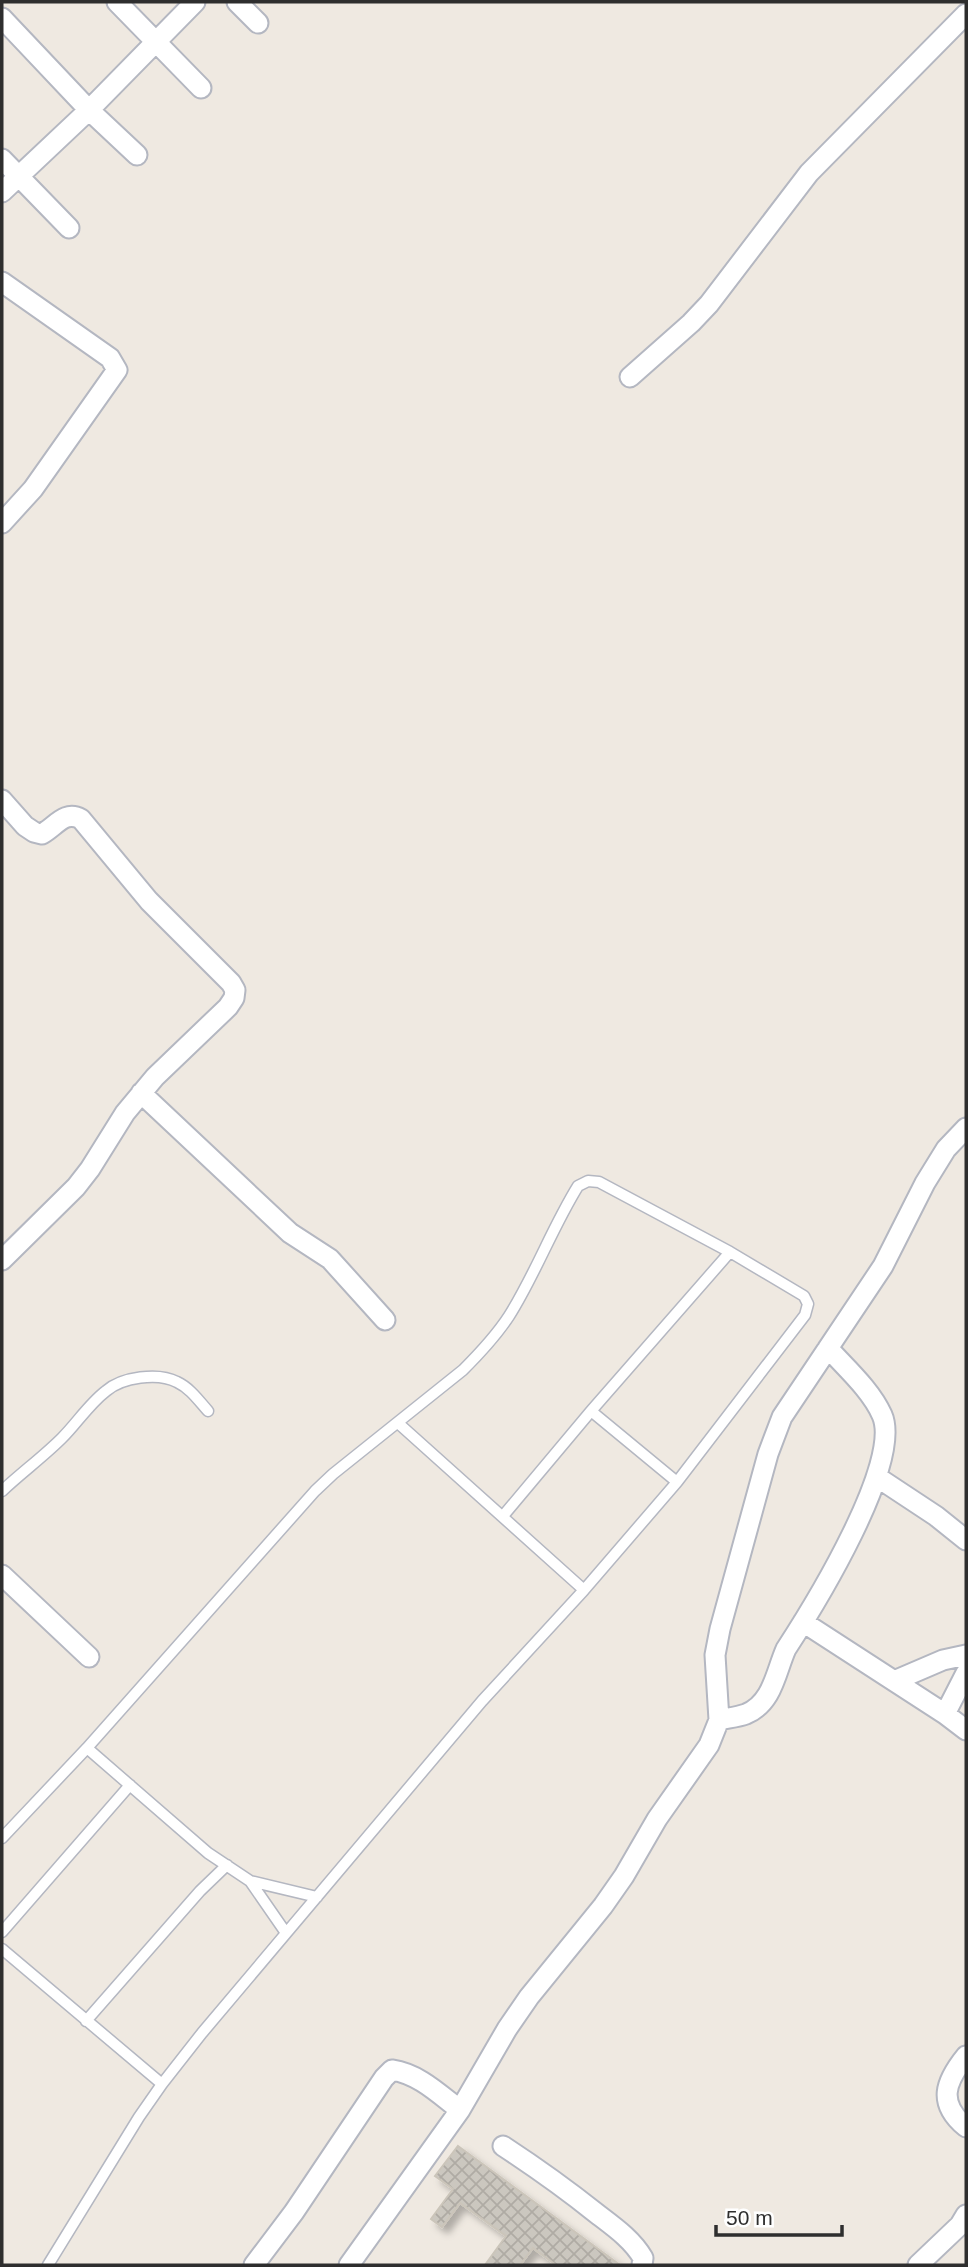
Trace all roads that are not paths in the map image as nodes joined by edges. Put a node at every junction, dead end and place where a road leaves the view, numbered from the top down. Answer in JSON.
{"nodes":[{"id":1,"x":117,"y":2,"type":"edge"},
{"id":2,"x":195,"y":2,"type":"edge"},
{"id":3,"x":237,"y":2,"type":"edge"},
{"id":4,"x":966,"y":14,"type":"edge"},
{"id":5,"x":2,"y":18,"type":"edge"},
{"id":6,"x":258,"y":23,"type":"dead end"},
{"id":7,"x":156,"y":43,"type":"junction"},
{"id":8,"x":201,"y":88,"type":"dead end"},
{"id":9,"x":89,"y":110,"type":"junction"},
{"id":10,"x":137,"y":155,"type":"dead end"},
{"id":11,"x":2,"y":159,"type":"edge"},
{"id":12,"x":18,"y":175,"type":"junction"},
{"id":13,"x":2,"y":192,"type":"edge"},
{"id":14,"x":69,"y":228,"type":"dead end"},
{"id":15,"x":2,"y":282,"type":"edge"},
{"id":16,"x":630,"y":377,"type":"dead end"},
{"id":17,"x":2,"y":523,"type":"edge"},
{"id":18,"x":2,"y":800,"type":"edge"},
{"id":19,"x":141,"y":1093,"type":"junction"},
{"id":20,"x":966,"y":1128,"type":"edge"},
{"id":21,"x":730,"y":1252,"type":"junction"},
{"id":22,"x":2,"y":1259,"type":"edge"},
{"id":23,"x":385,"y":1320,"type":"dead end"},
{"id":24,"x":828,"y":1348,"type":"junction"},
{"id":25,"x":208,"y":1411,"type":"dead end"},
{"id":26,"x":591,"y":1411,"type":"junction"},
{"id":27,"x":398,"y":1423,"type":"junction"},
{"id":28,"x":877,"y":1477,"type":"junction"},
{"id":29,"x":677,"y":1482,"type":"junction"},
{"id":30,"x":2,"y":1491,"type":"edge"},
{"id":31,"x":503,"y":1516,"type":"junction"},
{"id":32,"x":966,"y":1540,"type":"edge"},
{"id":33,"x":2,"y":1575,"type":"edge"},
{"id":34,"x":584,"y":1590,"type":"junction"},
{"id":35,"x":803,"y":1622,"type":"junction"},
{"id":36,"x":966,"y":1655,"type":"edge"},
{"id":37,"x":89,"y":1657,"type":"dead end"},
{"id":38,"x":966,"y":1673,"type":"edge"},
{"id":39,"x":894,"y":1681,"type":"junction"},
{"id":40,"x":945,"y":1714,"type":"junction"},
{"id":41,"x":719,"y":1720,"type":"junction"},
{"id":42,"x":966,"y":1730,"type":"edge"},
{"id":43,"x":87,"y":1748,"type":"junction"},
{"id":44,"x":130,"y":1785,"type":"junction"},
{"id":45,"x":2,"y":1838,"type":"edge"},
{"id":46,"x":227,"y":1865,"type":"junction"},
{"id":47,"x":250,"y":1881,"type":"junction"},
{"id":48,"x":317,"y":1897,"type":"junction"},
{"id":49,"x":2,"y":1932,"type":"edge"},
{"id":50,"x":286,"y":1933,"type":"junction"},
{"id":51,"x":2,"y":1949,"type":"edge"},
{"id":52,"x":86,"y":2021,"type":"junction"},
{"id":53,"x":966,"y":2056,"type":"edge"},
{"id":54,"x":162,"y":2084,"type":"junction"},
{"id":55,"x":460,"y":2110,"type":"junction"},
{"id":56,"x":966,"y":2127,"type":"edge"},
{"id":57,"x":503,"y":2146,"type":"dead end"},
{"id":58,"x":966,"y":2215,"type":"edge"},
{"id":59,"x":48,"y":2265,"type":"edge"},
{"id":60,"x":254,"y":2265,"type":"edge"},
{"id":61,"x":349,"y":2265,"type":"edge"},
{"id":62,"x":642,"y":2265,"type":"edge"},
{"id":63,"x":918,"y":2265,"type":"edge"}],
"edges":[{"from":1,"to":7,"type":"street"},
{"from":2,"to":7,"type":"street"},
{"from":3,"to":6,"type":"street"},
{"from":4,"to":16,"type":"street"},
{"from":5,"to":9,"type":"street"},
{"from":7,"to":8,"type":"street"},
{"from":7,"to":9,"type":"street"},
{"from":9,"to":10,"type":"street"},
{"from":9,"to":12,"type":"street"},
{"from":11,"to":12,"type":"street"},
{"from":12,"to":13,"type":"street"},
{"from":12,"to":14,"type":"street"},
{"from":15,"to":17,"type":"street"},
{"from":18,"to":19,"type":"street"},
{"from":19,"to":22,"type":"street"},
{"from":19,"to":23,"type":"street"},
{"from":20,"to":24,"type":"street"},
{"from":21,"to":26,"type":"lane"},
{"from":21,"to":27,"type":"lane"},
{"from":21,"to":29,"type":"lane"},
{"from":24,"to":28,"type":"street"},
{"from":24,"to":41,"type":"street"},
{"from":25,"to":30,"type":"lane"},
{"from":26,"to":29,"type":"lane"},
{"from":26,"to":31,"type":"lane"},
{"from":27,"to":31,"type":"lane"},
{"from":27,"to":43,"type":"lane"},
{"from":28,"to":32,"type":"street"},
{"from":28,"to":35,"type":"street"},
{"from":29,"to":34,"type":"lane"},
{"from":31,"to":34,"type":"lane"},
{"from":33,"to":37,"type":"street"},
{"from":34,"to":48,"type":"lane"},
{"from":35,"to":39,"type":"street"},
{"from":35,"to":41,"type":"street"},
{"from":36,"to":39,"type":"street"},
{"from":38,"to":40,"type":"street"},
{"from":39,"to":40,"type":"street"},
{"from":40,"to":42,"type":"street"},
{"from":41,"to":55,"type":"street"},
{"from":43,"to":44,"type":"lane"},
{"from":43,"to":45,"type":"lane"},
{"from":44,"to":46,"type":"lane"},
{"from":44,"to":49,"type":"lane"},
{"from":46,"to":47,"type":"lane"},
{"from":46,"to":52,"type":"lane"},
{"from":47,"to":48,"type":"lane"},
{"from":47,"to":50,"type":"lane"},
{"from":48,"to":50,"type":"lane"},
{"from":50,"to":54,"type":"lane"},
{"from":51,"to":52,"type":"lane"},
{"from":52,"to":54,"type":"lane"},
{"from":53,"to":56,"type":"street"},
{"from":54,"to":59,"type":"lane"},
{"from":55,"to":60,"type":"street"},
{"from":55,"to":61,"type":"street"},
{"from":57,"to":62,"type":"street"},
{"from":58,"to":63,"type":"street"}]}
